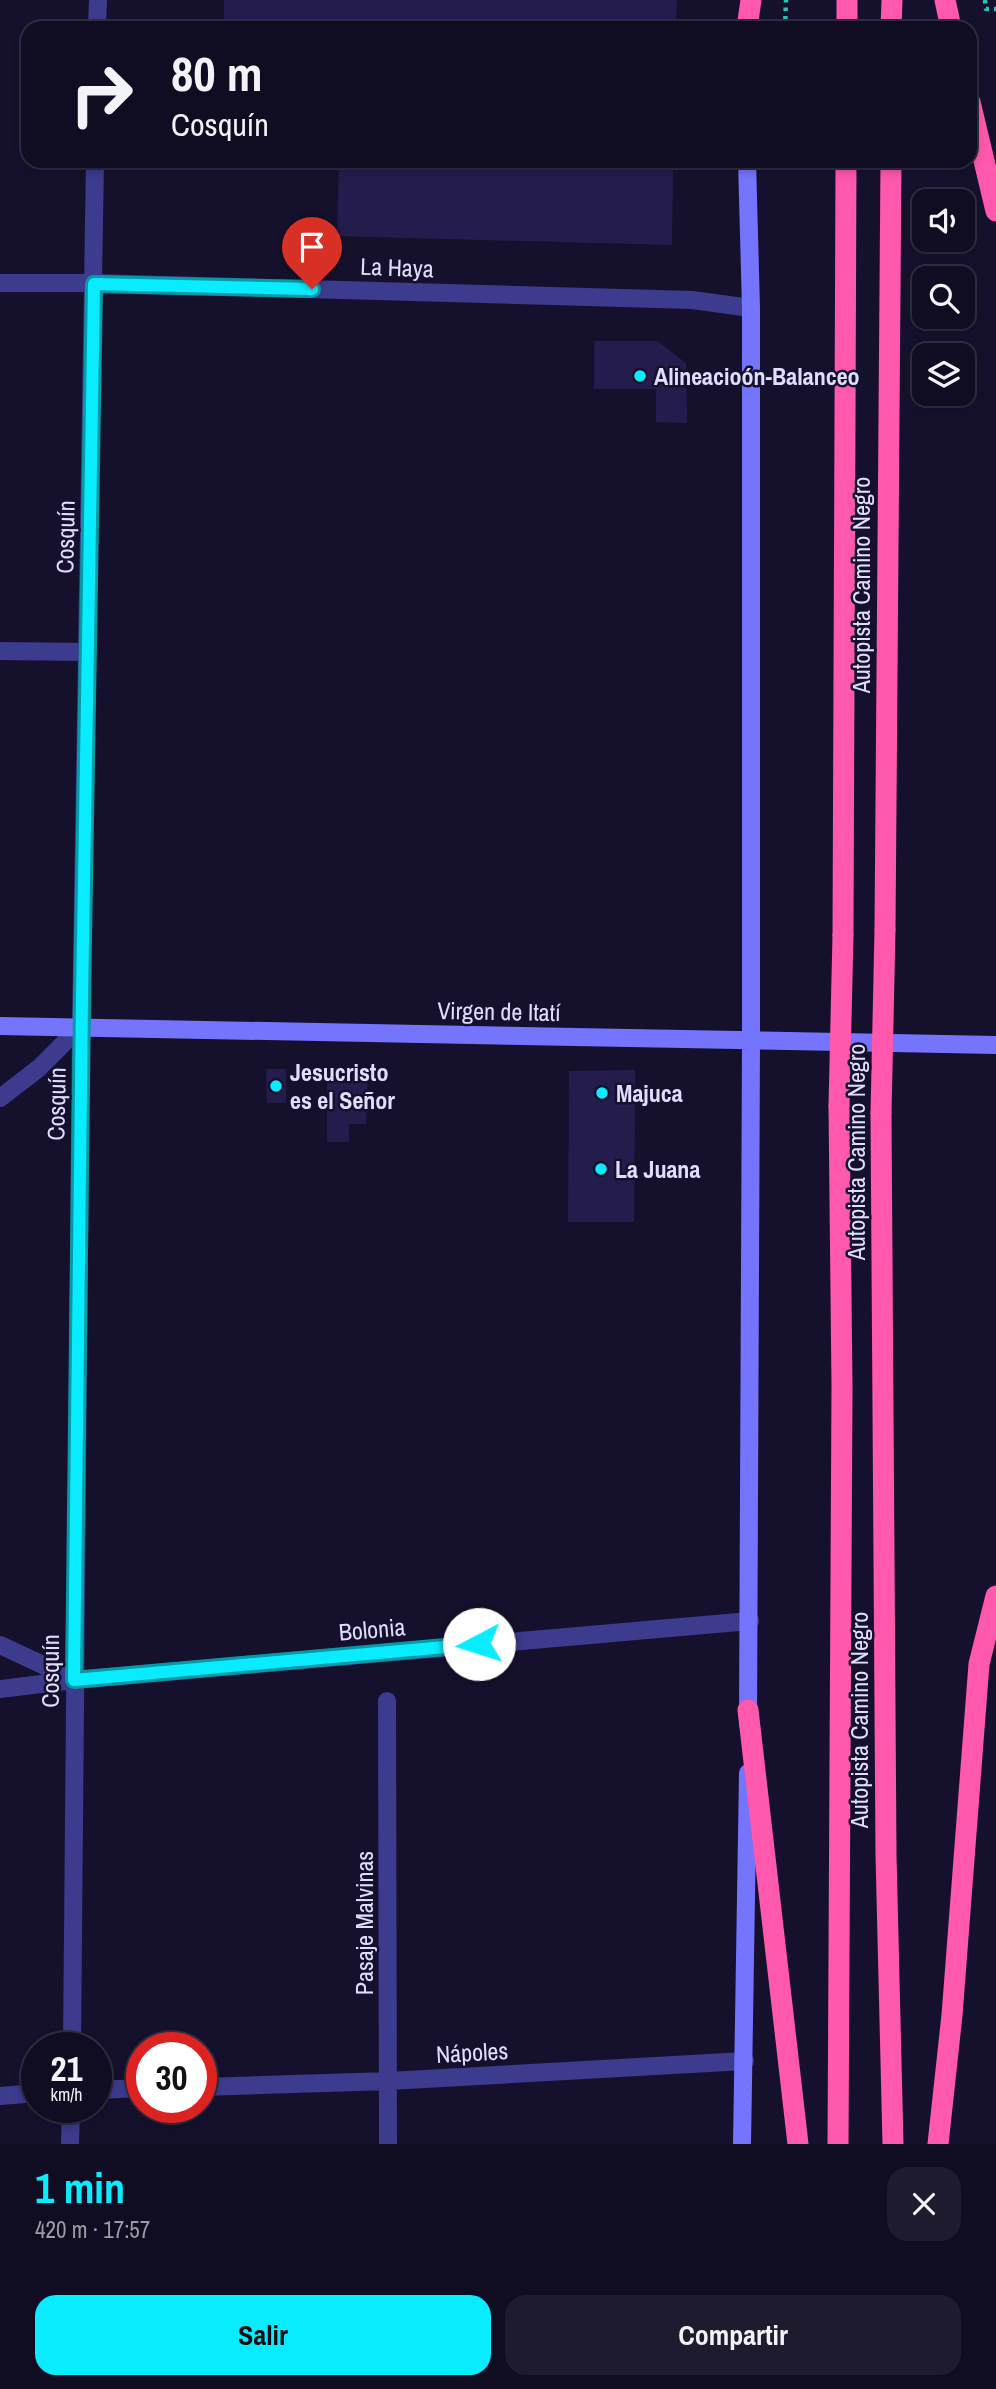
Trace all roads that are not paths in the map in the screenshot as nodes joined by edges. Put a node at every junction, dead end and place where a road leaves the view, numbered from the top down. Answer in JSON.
{"nodes":[{"id":1,"x":98,"y":0,"type":"edge"},
{"id":2,"x":743,"y":0,"type":"edge"},
{"id":3,"x":751,"y":0,"type":"edge"},
{"id":4,"x":847,"y":0,"type":"edge"},
{"id":5,"x":892,"y":0,"type":"edge"},
{"id":6,"x":944,"y":0,"type":"edge"},
{"id":7,"x":97,"y":21,"type":"edge"},
{"id":8,"x":744,"y":21,"type":"edge"},
{"id":9,"x":746,"y":21,"type":"edge"},
{"id":10,"x":847,"y":21,"type":"edge"},
{"id":11,"x":891,"y":21,"type":"edge"},
{"id":12,"x":949,"y":21,"type":"edge"},
{"id":13,"x":977,"y":131,"type":"edge"},
{"id":14,"x":95,"y":168,"type":"edge"},
{"id":15,"x":747,"y":168,"type":"edge"},
{"id":16,"x":846,"y":168,"type":"edge"},
{"id":17,"x":891,"y":168,"type":"edge"},
{"id":18,"x":996,"y":211,"type":"edge"},
{"id":19,"x":0,"y":283,"type":"edge"},
{"id":20,"x":94,"y":284,"type":"junction"},
{"id":21,"x":751,"y":308,"type":"junction"},
{"id":22,"x":0,"y":651,"type":"edge"},
{"id":23,"x":87,"y":652,"type":"junction"},
{"id":24,"x":0,"y":1026,"type":"edge"},
{"id":25,"x":81,"y":1026,"type":"junction"},
{"id":26,"x":751,"y":1042,"type":"junction"},
{"id":27,"x":996,"y":1045,"type":"edge"},
{"id":28,"x":0,"y":1098,"type":"edge"},
{"id":29,"x":996,"y":1596,"type":"edge"},
{"id":30,"x":750,"y":1621,"type":"junction"},
{"id":31,"x":0,"y":1645,"type":"edge"},
{"id":32,"x":74,"y":1680,"type":"junction"},
{"id":33,"x":0,"y":1689,"type":"edge"},
{"id":34,"x":387,"y":1701,"type":"dead end"},
{"id":35,"x":748,"y":1710,"type":"junction"},
{"id":36,"x":72,"y":2032,"type":"edge"},
{"id":37,"x":745,"y":2061,"type":"junction"},
{"id":38,"x":389,"y":2081,"type":"junction"},
{"id":39,"x":217,"y":2086,"type":"edge"},
{"id":40,"x":21,"y":2094,"type":"edge"},
{"id":41,"x":0,"y":2096,"type":"edge"},
{"id":42,"x":71,"y":2123,"type":"edge"},
{"id":43,"x":71,"y":2144,"type":"edge"},
{"id":44,"x":388,"y":2144,"type":"edge"},
{"id":45,"x":742,"y":2144,"type":"edge"},
{"id":46,"x":798,"y":2144,"type":"edge"},
{"id":47,"x":838,"y":2144,"type":"edge"},
{"id":48,"x":893,"y":2144,"type":"edge"},
{"id":49,"x":938,"y":2144,"type":"edge"}],
"edges":[{"from":1,"to":7,"type":"street"},
{"from":2,"to":8,"type":"street"},
{"from":3,"to":9,"type":"highway"},
{"from":4,"to":10,"type":"highway"},
{"from":5,"to":11,"type":"highway"},
{"from":6,"to":12,"type":"highway"},
{"from":13,"to":18,"type":"highway"},
{"from":14,"to":20,"type":"street","name":"Cosquín"},
{"from":15,"to":21,"type":"street"},
{"from":16,"to":47,"type":"highway","name":"Autopista Camino Negro","bridge":true},
{"from":17,"to":48,"type":"highway","name":"Autopista Camino Negro","bridge":true},
{"from":19,"to":20,"type":"street","name":"La Haya"},
{"from":20,"to":21,"type":"street","name":"La Haya"},
{"from":20,"to":23,"type":"street","name":"Cosquín"},
{"from":21,"to":26,"type":"street"},
{"from":22,"to":23,"type":"street"},
{"from":23,"to":25,"type":"street","name":"Cosquín"},
{"from":24,"to":25,"type":"street","name":"Virgen de Itatí"},
{"from":25,"to":26,"type":"street","name":"Virgen de Itatí"},
{"from":25,"to":28,"type":"street"},
{"from":25,"to":32,"type":"street","name":"Cosquín"},
{"from":26,"to":27,"type":"street","name":"Virgen de Itatí"},
{"from":26,"to":30,"type":"street"},
{"from":29,"to":49,"type":"highway"},
{"from":30,"to":32,"type":"street","name":"Bolonia"},
{"from":30,"to":35,"type":"street"},
{"from":31,"to":32,"type":"street"},
{"from":32,"to":33,"type":"street","name":"Bolonia"},
{"from":32,"to":36,"type":"street","name":"Cosquín"},
{"from":34,"to":38,"type":"street","name":"Pasaje Malvinas"},
{"from":35,"to":37,"type":"street"},
{"from":35,"to":46,"type":"highway"},
{"from":37,"to":38,"type":"street","name":"Nápoles"},
{"from":37,"to":45,"type":"street"},
{"from":38,"to":39,"type":"street","name":"Nápoles"},
{"from":38,"to":44,"type":"street","name":"Pasaje Malvinas"},
{"from":40,"to":41,"type":"street"},
{"from":42,"to":43,"type":"street"}]}
